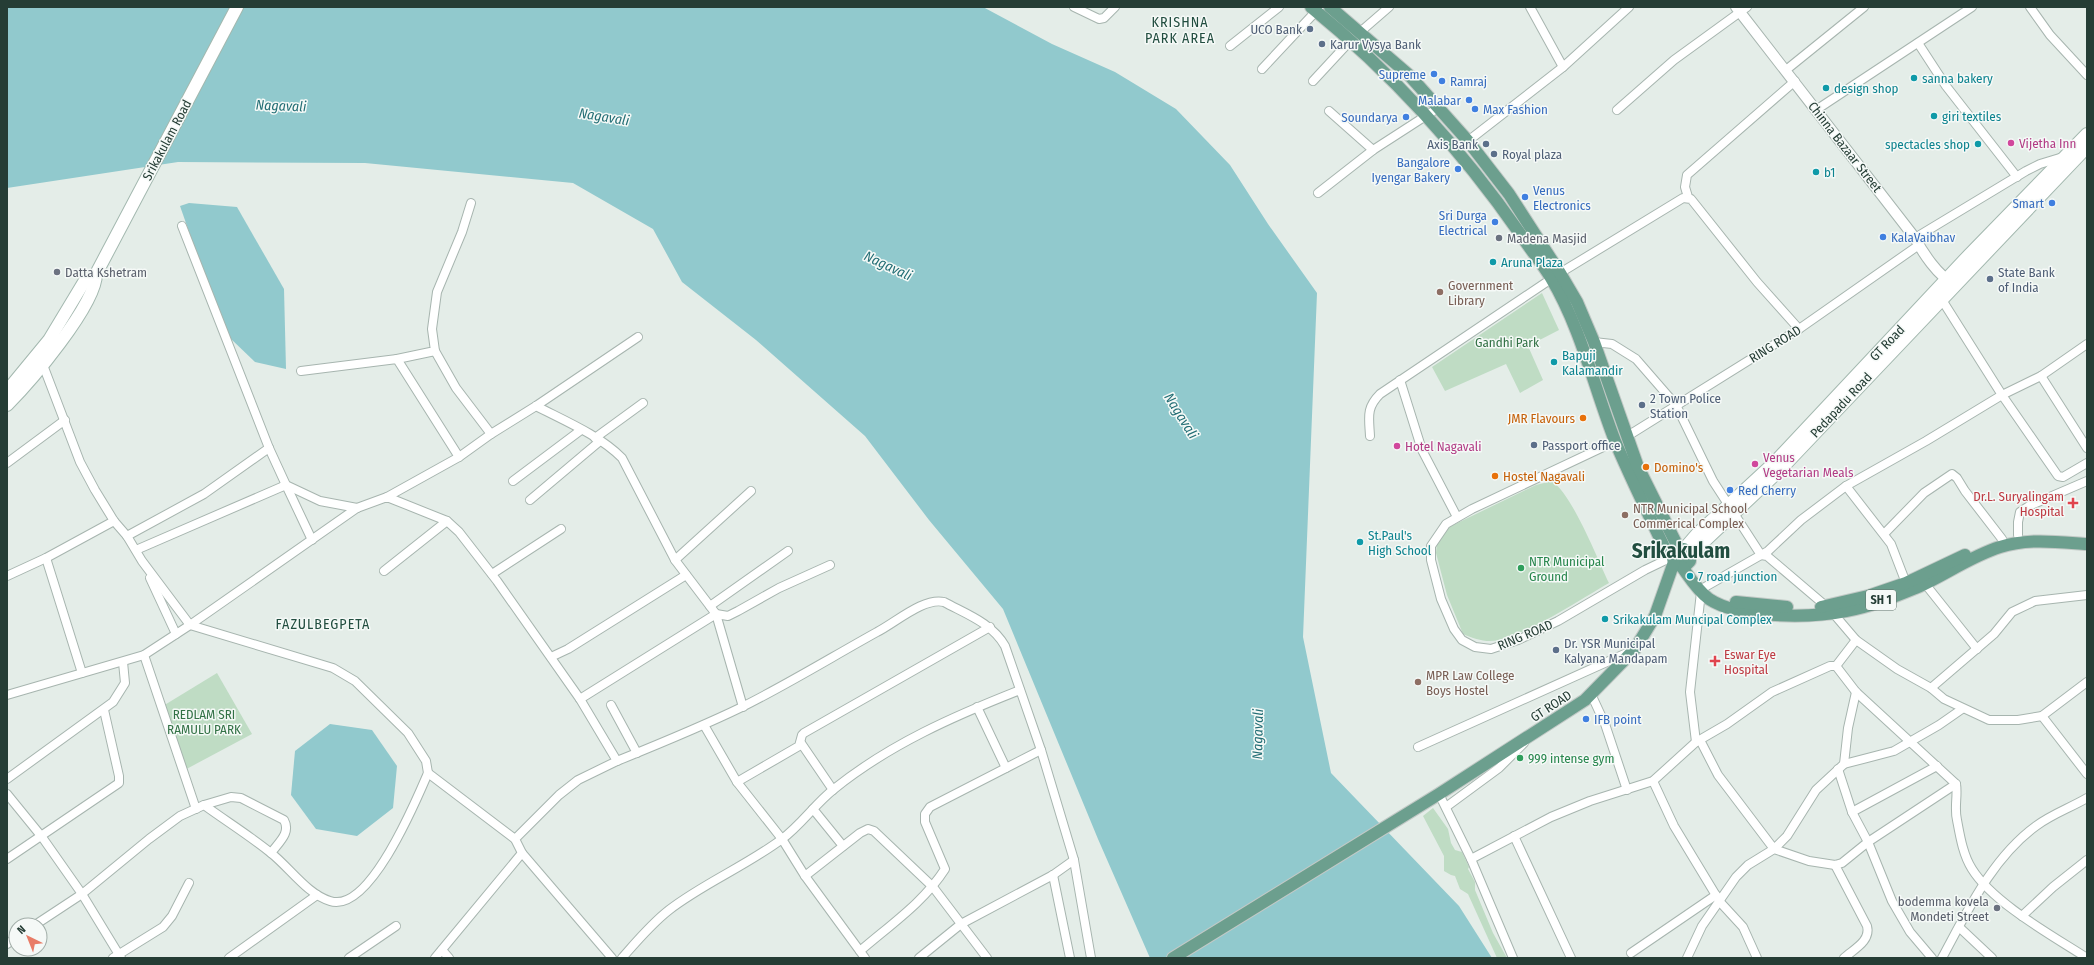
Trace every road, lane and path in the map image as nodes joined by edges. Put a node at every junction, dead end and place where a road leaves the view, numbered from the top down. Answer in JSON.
{"nodes":[{"id":1,"x":237,"y":7,"type":"edge"},
{"id":2,"x":1074,"y":7,"type":"edge"},
{"id":3,"x":1115,"y":7,"type":"edge"},
{"id":4,"x":1279,"y":7,"type":"edge"},
{"id":5,"x":1330,"y":7,"type":"edge"},
{"id":6,"x":1389,"y":7,"type":"edge"},
{"id":7,"x":1530,"y":7,"type":"edge"},
{"id":8,"x":1629,"y":7,"type":"edge"},
{"id":9,"x":1864,"y":7,"type":"edge"},
{"id":10,"x":1972,"y":7,"type":"edge"},
{"id":11,"x":2030,"y":7,"type":"edge"},
{"id":12,"x":1315,"y":8,"type":"edge"},
{"id":13,"x":1741,"y":9,"type":"edge"},
{"id":14,"x":1355,"y":36,"type":"junction"},
{"id":15,"x":1918,"y":44,"type":"junction"},
{"id":16,"x":1230,"y":46,"type":"dead end"},
{"id":17,"x":1563,"y":66,"type":"junction"},
{"id":18,"x":1262,"y":69,"type":"dead end"},
{"id":19,"x":1786,"y":70,"type":"junction"},
{"id":20,"x":2087,"y":76,"type":"edge"},
{"id":21,"x":1313,"y":81,"type":"dead end"},
{"id":22,"x":1795,"y":81,"type":"junction"},
{"id":23,"x":1438,"y":108,"type":"junction"},
{"id":24,"x":1617,"y":110,"type":"dead end"},
{"id":25,"x":1816,"y":110,"type":"junction"},
{"id":26,"x":1329,"y":111,"type":"dead end"},
{"id":27,"x":1425,"y":116,"type":"junction"},
{"id":28,"x":2087,"y":134,"type":"edge"},
{"id":29,"x":1468,"y":141,"type":"junction"},
{"id":30,"x":2087,"y":148,"type":"edge"},
{"id":31,"x":1373,"y":150,"type":"junction"},
{"id":32,"x":2065,"y":156,"type":"junction"},
{"id":33,"x":2017,"y":177,"type":"junction"},
{"id":34,"x":1318,"y":193,"type":"dead end"},
{"id":35,"x":1688,"y":197,"type":"junction"},
{"id":36,"x":471,"y":203,"type":"dead end"},
{"id":37,"x":182,"y":226,"type":"dead end"},
{"id":38,"x":1917,"y":241,"type":"junction"},
{"id":39,"x":1556,"y":276,"type":"junction"},
{"id":40,"x":1952,"y":282,"type":"junction"},
{"id":41,"x":1942,"y":300,"type":"junction"},
{"id":42,"x":76,"y":309,"type":"junction"},
{"id":43,"x":1798,"y":329,"type":"junction"},
{"id":44,"x":638,"y":337,"type":"dead end"},
{"id":45,"x":1594,"y":342,"type":"junction"},
{"id":46,"x":2087,"y":344,"type":"edge"},
{"id":47,"x":435,"y":351,"type":"junction"},
{"id":48,"x":397,"y":358,"type":"junction"},
{"id":49,"x":43,"y":365,"type":"junction"},
{"id":50,"x":301,"y":371,"type":"dead end"},
{"id":51,"x":2041,"y":376,"type":"junction"},
{"id":52,"x":1400,"y":380,"type":"junction"},
{"id":53,"x":8,"y":387,"type":"edge"},
{"id":54,"x":2002,"y":395,"type":"junction"},
{"id":55,"x":643,"y":403,"type":"dead end"},
{"id":56,"x":1676,"y":405,"type":"junction"},
{"id":57,"x":7,"y":406,"type":"edge"},
{"id":58,"x":536,"y":406,"type":"junction"},
{"id":59,"x":65,"y":420,"type":"junction"},
{"id":60,"x":581,"y":430,"type":"junction"},
{"id":61,"x":491,"y":434,"type":"junction"},
{"id":62,"x":1370,"y":436,"type":"dead end"},
{"id":63,"x":1621,"y":439,"type":"junction"},
{"id":64,"x":598,"y":440,"type":"junction"},
{"id":65,"x":269,"y":448,"type":"junction"},
{"id":66,"x":2087,"y":448,"type":"edge"},
{"id":67,"x":459,"y":457,"type":"junction"},
{"id":68,"x":7,"y":463,"type":"edge"},
{"id":69,"x":2087,"y":464,"type":"edge"},
{"id":70,"x":513,"y":481,"type":"dead end"},
{"id":71,"x":2087,"y":481,"type":"edge"},
{"id":72,"x":286,"y":485,"type":"junction"},
{"id":73,"x":1846,"y":486,"type":"junction"},
{"id":74,"x":751,"y":491,"type":"dead end"},
{"id":75,"x":387,"y":497,"type":"junction"},
{"id":76,"x":530,"y":500,"type":"dead end"},
{"id":77,"x":357,"y":508,"type":"junction"},
{"id":78,"x":1732,"y":509,"type":"junction"},
{"id":79,"x":1457,"y":518,"type":"junction"},
{"id":80,"x":114,"y":521,"type":"junction"},
{"id":81,"x":447,"y":521,"type":"junction"},
{"id":82,"x":561,"y":529,"type":"dead end"},
{"id":83,"x":1884,"y":534,"type":"junction"},
{"id":84,"x":2018,"y":535,"type":"junction"},
{"id":85,"x":127,"y":536,"type":"junction"},
{"id":86,"x":2087,"y":537,"type":"edge"},
{"id":87,"x":2002,"y":539,"type":"junction"},
{"id":88,"x":312,"y":540,"type":"junction"},
{"id":89,"x":2087,"y":544,"type":"edge"},
{"id":90,"x":136,"y":550,"type":"junction"},
{"id":91,"x":788,"y":550,"type":"dead end"},
{"id":92,"x":1761,"y":556,"type":"junction"},
{"id":93,"x":46,"y":558,"type":"junction"},
{"id":94,"x":1680,"y":558,"type":"junction"},
{"id":95,"x":675,"y":560,"type":"junction"},
{"id":96,"x":142,"y":561,"type":"junction"},
{"id":97,"x":830,"y":565,"type":"dead end"},
{"id":98,"x":384,"y":571,"type":"dead end"},
{"id":99,"x":492,"y":574,"type":"junction"},
{"id":100,"x":686,"y":575,"type":"junction"},
{"id":101,"x":7,"y":576,"type":"edge"},
{"id":102,"x":1922,"y":580,"type":"junction"},
{"id":103,"x":1906,"y":583,"type":"junction"},
{"id":104,"x":1703,"y":590,"type":"junction"},
{"id":105,"x":2087,"y":594,"type":"edge"},
{"id":106,"x":710,"y":606,"type":"junction"},
{"id":107,"x":1830,"y":610,"type":"junction"},
{"id":108,"x":716,"y":614,"type":"junction"},
{"id":109,"x":190,"y":625,"type":"junction"},
{"id":110,"x":990,"y":628,"type":"junction"},
{"id":111,"x":176,"y":634,"type":"junction"},
{"id":112,"x":1856,"y":640,"type":"junction"},
{"id":113,"x":1636,"y":649,"type":"junction"},
{"id":114,"x":1977,"y":649,"type":"junction"},
{"id":115,"x":144,"y":655,"type":"junction"},
{"id":116,"x":551,"y":657,"type":"junction"},
{"id":117,"x":123,"y":662,"type":"junction"},
{"id":118,"x":1836,"y":666,"type":"junction"},
{"id":119,"x":82,"y":673,"type":"junction"},
{"id":120,"x":2087,"y":682,"type":"edge"},
{"id":121,"x":1931,"y":688,"type":"junction"},
{"id":122,"x":1020,"y":690,"type":"junction"},
{"id":123,"x":1856,"y":692,"type":"junction"},
{"id":124,"x":1591,"y":694,"type":"junction"},
{"id":125,"x":7,"y":695,"type":"edge"},
{"id":126,"x":580,"y":699,"type":"junction"},
{"id":127,"x":611,"y":705,"type":"dead end"},
{"id":128,"x":743,"y":706,"type":"junction"},
{"id":129,"x":977,"y":707,"type":"junction"},
{"id":130,"x":1962,"y":709,"type":"junction"},
{"id":131,"x":104,"y":710,"type":"junction"},
{"id":132,"x":2042,"y":716,"type":"junction"},
{"id":133,"x":704,"y":725,"type":"junction"},
{"id":134,"x":1534,"y":733,"type":"junction"},
{"id":135,"x":1698,"y":741,"type":"junction"},
{"id":136,"x":1910,"y":741,"type":"junction"},
{"id":137,"x":801,"y":743,"type":"junction"},
{"id":138,"x":1418,"y":747,"type":"dead end"},
{"id":139,"x":1040,"y":750,"type":"junction"},
{"id":140,"x":637,"y":753,"type":"junction"},
{"id":141,"x":617,"y":761,"type":"junction"},
{"id":142,"x":1937,"y":766,"type":"junction"},
{"id":143,"x":1841,"y":767,"type":"junction"},
{"id":144,"x":1006,"y":768,"type":"junction"},
{"id":145,"x":428,"y":773,"type":"junction"},
{"id":146,"x":2087,"y":774,"type":"edge"},
{"id":147,"x":7,"y":779,"type":"edge"},
{"id":148,"x":1653,"y":781,"type":"junction"},
{"id":149,"x":737,"y":782,"type":"junction"},
{"id":150,"x":1956,"y":784,"type":"junction"},
{"id":151,"x":833,"y":790,"type":"junction"},
{"id":152,"x":1627,"y":790,"type":"junction"},
{"id":153,"x":7,"y":794,"type":"edge"},
{"id":154,"x":1439,"y":794,"type":"junction"},
{"id":155,"x":2086,"y":799,"type":"edge"},
{"id":156,"x":204,"y":805,"type":"junction"},
{"id":157,"x":1446,"y":807,"type":"junction"},
{"id":158,"x":196,"y":809,"type":"junction"},
{"id":159,"x":813,"y":809,"type":"junction"},
{"id":160,"x":1852,"y":812,"type":"junction"},
{"id":161,"x":42,"y":836,"type":"junction"},
{"id":162,"x":1514,"y":836,"type":"junction"},
{"id":163,"x":515,"y":839,"type":"junction"},
{"id":164,"x":782,"y":839,"type":"junction"},
{"id":165,"x":1868,"y":842,"type":"junction"},
{"id":166,"x":843,"y":846,"type":"junction"},
{"id":167,"x":1774,"y":849,"type":"junction"},
{"id":168,"x":272,"y":853,"type":"junction"},
{"id":169,"x":522,"y":853,"type":"junction"},
{"id":170,"x":7,"y":859,"type":"edge"},
{"id":171,"x":1471,"y":859,"type":"junction"},
{"id":172,"x":1074,"y":860,"type":"junction"},
{"id":173,"x":2087,"y":860,"type":"edge"},
{"id":174,"x":1835,"y":865,"type":"junction"},
{"id":175,"x":1053,"y":875,"type":"junction"},
{"id":176,"x":805,"y":876,"type":"junction"},
{"id":177,"x":189,"y":883,"type":"dead end"},
{"id":178,"x":1985,"y":884,"type":"junction"},
{"id":179,"x":933,"y":887,"type":"junction"},
{"id":180,"x":82,"y":894,"type":"junction"},
{"id":181,"x":317,"y":895,"type":"junction"},
{"id":182,"x":1718,"y":898,"type":"junction"},
{"id":183,"x":2022,"y":916,"type":"junction"},
{"id":184,"x":47,"y":917,"type":"edge"},
{"id":185,"x":961,"y":924,"type":"junction"},
{"id":186,"x":396,"y":926,"type":"dead end"},
{"id":187,"x":1959,"y":927,"type":"junction"},
{"id":188,"x":442,"y":950,"type":"junction"},
{"id":189,"x":1631,"y":953,"type":"dead end"},
{"id":190,"x":862,"y":955,"type":"edge"},
{"id":191,"x":118,"y":957,"type":"edge"},
{"id":192,"x":229,"y":958,"type":"edge"},
{"id":193,"x":349,"y":958,"type":"edge"},
{"id":194,"x":435,"y":958,"type":"edge"},
{"id":195,"x":449,"y":958,"type":"edge"},
{"id":196,"x":612,"y":958,"type":"edge"},
{"id":197,"x":622,"y":958,"type":"edge"},
{"id":198,"x":919,"y":958,"type":"edge"},
{"id":199,"x":987,"y":958,"type":"edge"},
{"id":200,"x":1070,"y":958,"type":"edge"},
{"id":201,"x":1091,"y":958,"type":"edge"},
{"id":202,"x":1173,"y":958,"type":"edge"},
{"id":203,"x":1513,"y":958,"type":"edge"},
{"id":204,"x":1571,"y":958,"type":"edge"},
{"id":205,"x":1687,"y":958,"type":"edge"},
{"id":206,"x":1757,"y":958,"type":"edge"},
{"id":207,"x":1844,"y":958,"type":"edge"},
{"id":208,"x":1932,"y":958,"type":"edge"},
{"id":209,"x":1942,"y":958,"type":"edge"},
{"id":210,"x":1992,"y":958,"type":"edge"},
{"id":211,"x":2087,"y":958,"type":"edge"}],
"edges":[{"from":1,"to":42,"type":"main road","name":"Srikakulam Road"},
{"from":2,"to":3,"type":"street"},
{"from":4,"to":16,"type":"street"},
{"from":5,"to":14,"type":"main road","number":"SH 1"},
{"from":6,"to":14,"type":"street"},
{"from":7,"to":17,"type":"street"},
{"from":8,"to":17,"type":"street"},
{"from":9,"to":19,"type":"street"},
{"from":10,"to":15,"type":"street"},
{"from":11,"to":20,"type":"street"},
{"from":12,"to":14,"type":"main road","number":"SH 1"},
{"from":12,"to":18,"type":"street"},
{"from":13,"to":19,"type":"street","name":"Chinna Bazaar Street"},
{"from":13,"to":24,"type":"street"},
{"from":14,"to":21,"type":"street"},
{"from":14,"to":23,"type":"main road","number":"SH 1"},
{"from":14,"to":27,"type":"main road","number":"SH 1"},
{"from":15,"to":25,"type":"street"},
{"from":15,"to":33,"type":"street"},
{"from":17,"to":29,"type":"street"},
{"from":19,"to":22,"type":"street","name":"Chinna Bazaar Street"},
{"from":22,"to":25,"type":"street","name":"Chinna Bazaar Street"},
{"from":22,"to":35,"type":"street"},
{"from":23,"to":27,"type":"street"},
{"from":23,"to":29,"type":"main road","number":"SH 1"},
{"from":25,"to":38,"type":"street","name":"Chinna Bazaar Street"},
{"from":26,"to":31,"type":"street"},
{"from":27,"to":31,"type":"street"},
{"from":27,"to":39,"type":"main road","number":"SH 1"},
{"from":28,"to":32,"type":"main road","name":"GT Road"},
{"from":29,"to":39,"type":"main road","number":"SH 1"},
{"from":30,"to":40,"type":"main road","name":"Pedapadu Road"},
{"from":31,"to":34,"type":"street"},
{"from":32,"to":33,"type":"street","name":"RING ROAD"},
{"from":32,"to":40,"type":"main road","name":"GT Road"},
{"from":33,"to":38,"type":"street","name":"RING ROAD"},
{"from":35,"to":39,"type":"street"},
{"from":35,"to":43,"type":"street"},
{"from":36,"to":47,"type":"street"},
{"from":37,"to":65,"type":"street"},
{"from":38,"to":40,"type":"street","name":"Chinna Bazaar Street"},
{"from":38,"to":43,"type":"street","name":"RING ROAD"},
{"from":39,"to":45,"type":"main road","number":"SH 1"},
{"from":39,"to":52,"type":"street"},
{"from":39,"to":63,"type":"main road","number":"SH 1"},
{"from":40,"to":41,"type":"main road","name":"Pedapadu Road"},
{"from":40,"to":78,"type":"main road","name":"GT Road"},
{"from":41,"to":54,"type":"street"},
{"from":41,"to":78,"type":"main road","name":"Pedapadu Road"},
{"from":42,"to":49,"type":"main road"},
{"from":42,"to":53,"type":"main road"},
{"from":43,"to":56,"type":"street","name":"RING ROAD"},
{"from":44,"to":58,"type":"street"},
{"from":45,"to":56,"type":"street"},
{"from":45,"to":63,"type":"main road","number":"SH 1"},
{"from":46,"to":51,"type":"street"},
{"from":47,"to":48,"type":"street"},
{"from":47,"to":61,"type":"street"},
{"from":48,"to":50,"type":"street"},
{"from":48,"to":67,"type":"street"},
{"from":49,"to":57,"type":"main road"},
{"from":49,"to":59,"type":"street"},
{"from":51,"to":54,"type":"street"},
{"from":51,"to":66,"type":"street"},
{"from":52,"to":62,"type":"street"},
{"from":52,"to":79,"type":"street"},
{"from":54,"to":69,"type":"street"},
{"from":54,"to":73,"type":"street"},
{"from":55,"to":64,"type":"street"},
{"from":56,"to":63,"type":"street","name":"RING ROAD"},
{"from":56,"to":78,"type":"street"},
{"from":58,"to":60,"type":"street"},
{"from":58,"to":61,"type":"street"},
{"from":59,"to":68,"type":"street"},
{"from":59,"to":80,"type":"street"},
{"from":60,"to":64,"type":"street"},
{"from":60,"to":70,"type":"street"},
{"from":61,"to":67,"type":"street"},
{"from":63,"to":79,"type":"street","name":"RING ROAD"},
{"from":63,"to":94,"type":"main road","number":"SH 1"},
{"from":64,"to":76,"type":"street"},
{"from":64,"to":95,"type":"street"},
{"from":65,"to":72,"type":"street"},
{"from":65,"to":85,"type":"street"},
{"from":67,"to":75,"type":"street"},
{"from":71,"to":84,"type":"street"},
{"from":72,"to":77,"type":"street"},
{"from":72,"to":88,"type":"street"},
{"from":72,"to":90,"type":"street"},
{"from":73,"to":83,"type":"street"},
{"from":73,"to":92,"type":"street"},
{"from":74,"to":95,"type":"street"},
{"from":75,"to":77,"type":"street"},
{"from":75,"to":81,"type":"street"},
{"from":77,"to":88,"type":"street"},
{"from":78,"to":92,"type":"street"},
{"from":78,"to":94,"type":"main road","name":"GT Road"},
{"from":79,"to":94,"type":"street","name":"RING ROAD"},
{"from":80,"to":85,"type":"street"},
{"from":80,"to":93,"type":"street"},
{"from":81,"to":98,"type":"street"},
{"from":81,"to":99,"type":"street"},
{"from":82,"to":99,"type":"street"},
{"from":83,"to":87,"type":"street"},
{"from":83,"to":103,"type":"street"},
{"from":84,"to":86,"type":"main road","number":"SH 1"},
{"from":84,"to":87,"type":"main road","number":"SH 1"},
{"from":85,"to":90,"type":"street"},
{"from":87,"to":102,"type":"main road","number":"SH 1"},
{"from":88,"to":109,"type":"street"},
{"from":89,"to":102,"type":"main road","number":"SH 1"},
{"from":90,"to":96,"type":"street"},
{"from":91,"to":106,"type":"street"},
{"from":92,"to":104,"type":"street"},
{"from":92,"to":107,"type":"street"},
{"from":93,"to":101,"type":"street"},
{"from":93,"to":119,"type":"street"},
{"from":94,"to":104,"type":"main road","number":"SH 1"},
{"from":94,"to":113,"type":"main road","name":"GT ROAD"},
{"from":95,"to":100,"type":"street"},
{"from":96,"to":109,"type":"street"},
{"from":96,"to":111,"type":"street"},
{"from":97,"to":108,"type":"street"},
{"from":99,"to":116,"type":"street"},
{"from":100,"to":106,"type":"street"},
{"from":100,"to":116,"type":"street"},
{"from":102,"to":103,"type":"main road","number":"SH 1"},
{"from":102,"to":107,"type":"main road","number":"SH 1"},
{"from":102,"to":114,"type":"street"},
{"from":103,"to":107,"type":"main road","number":"SH 1"},
{"from":104,"to":107,"type":"main road","number":"SH 1"},
{"from":104,"to":135,"type":"street"},
{"from":105,"to":114,"type":"street"},
{"from":106,"to":108,"type":"street"},
{"from":107,"to":112,"type":"street"},
{"from":108,"to":126,"type":"street"},
{"from":108,"to":128,"type":"street"},
{"from":109,"to":111,"type":"street"},
{"from":109,"to":145,"type":"street"},
{"from":110,"to":122,"type":"street"},
{"from":110,"to":128,"type":"street"},
{"from":110,"to":137,"type":"street"},
{"from":111,"to":115,"type":"street"},
{"from":112,"to":118,"type":"street"},
{"from":112,"to":121,"type":"street"},
{"from":113,"to":124,"type":"main road","name":"GT ROAD"},
{"from":113,"to":138,"type":"street"},
{"from":114,"to":121,"type":"street"},
{"from":115,"to":117,"type":"street"},
{"from":115,"to":158,"type":"street"},
{"from":116,"to":126,"type":"street"},
{"from":117,"to":119,"type":"street"},
{"from":117,"to":131,"type":"street"},
{"from":118,"to":123,"type":"street"},
{"from":118,"to":135,"type":"street"},
{"from":119,"to":125,"type":"street"},
{"from":120,"to":132,"type":"street"},
{"from":121,"to":130,"type":"street"},
{"from":122,"to":129,"type":"street"},
{"from":122,"to":139,"type":"street"},
{"from":123,"to":136,"type":"street"},
{"from":123,"to":143,"type":"street"},
{"from":124,"to":134,"type":"main road","name":"GT ROAD"},
{"from":124,"to":152,"type":"street"},
{"from":126,"to":141,"type":"street"},
{"from":127,"to":140,"type":"street"},
{"from":128,"to":133,"type":"street"},
{"from":129,"to":144,"type":"street"},
{"from":129,"to":151,"type":"street"},
{"from":130,"to":132,"type":"street"},
{"from":130,"to":136,"type":"street"},
{"from":131,"to":147,"type":"street"},
{"from":131,"to":161,"type":"street"},
{"from":132,"to":146,"type":"street"},
{"from":133,"to":140,"type":"street"},
{"from":133,"to":149,"type":"street"},
{"from":134,"to":154,"type":"main road","name":"GT ROAD"},
{"from":134,"to":157,"type":"street"},
{"from":135,"to":148,"type":"street"},
{"from":135,"to":167,"type":"street"},
{"from":136,"to":142,"type":"street"},
{"from":136,"to":143,"type":"street"},
{"from":137,"to":149,"type":"street"},
{"from":137,"to":151,"type":"street"},
{"from":139,"to":144,"type":"street"},
{"from":139,"to":172,"type":"street"},
{"from":140,"to":141,"type":"street"},
{"from":141,"to":163,"type":"street"},
{"from":142,"to":150,"type":"street"},
{"from":142,"to":160,"type":"street"},
{"from":143,"to":160,"type":"street"},
{"from":143,"to":167,"type":"street"},
{"from":144,"to":179,"type":"street"},
{"from":145,"to":163,"type":"street"},
{"from":145,"to":181,"type":"street"},
{"from":148,"to":152,"type":"street"},
{"from":148,"to":182,"type":"street"},
{"from":149,"to":164,"type":"street"},
{"from":150,"to":165,"type":"street"},
{"from":150,"to":178,"type":"street"},
{"from":151,"to":159,"type":"street"},
{"from":152,"to":162,"type":"street"},
{"from":153,"to":161,"type":"street"},
{"from":154,"to":157,"type":"street"},
{"from":154,"to":202,"type":"main road","name":"GT ROAD"},
{"from":155,"to":178,"type":"street"},
{"from":156,"to":158,"type":"street"},
{"from":156,"to":168,"type":"street"},
{"from":156,"to":168,"type":"street"},
{"from":157,"to":171,"type":"street"},
{"from":158,"to":180,"type":"street"},
{"from":159,"to":164,"type":"street"},
{"from":159,"to":166,"type":"street"},
{"from":160,"to":165,"type":"street"},
{"from":161,"to":170,"type":"street"},
{"from":161,"to":180,"type":"street"},
{"from":162,"to":171,"type":"street"},
{"from":162,"to":204,"type":"street"},
{"from":163,"to":169,"type":"street"},
{"from":164,"to":176,"type":"street"},
{"from":164,"to":197,"type":"street"},
{"from":165,"to":174,"type":"street"},
{"from":165,"to":208,"type":"street"},
{"from":166,"to":176,"type":"street"},
{"from":166,"to":179,"type":"street"},
{"from":167,"to":174,"type":"street"},
{"from":167,"to":182,"type":"street"},
{"from":168,"to":181,"type":"street"},
{"from":169,"to":188,"type":"street"},
{"from":169,"to":196,"type":"street"},
{"from":171,"to":203,"type":"street"},
{"from":172,"to":175,"type":"street"},
{"from":172,"to":201,"type":"street"},
{"from":173,"to":183,"type":"street"},
{"from":174,"to":207,"type":"street"},
{"from":175,"to":185,"type":"street"},
{"from":175,"to":200,"type":"street"},
{"from":176,"to":190,"type":"street"},
{"from":177,"to":191,"type":"street"},
{"from":178,"to":183,"type":"street"},
{"from":178,"to":187,"type":"street"},
{"from":179,"to":185,"type":"street"},
{"from":179,"to":190,"type":"street"},
{"from":180,"to":184,"type":"street"},
{"from":180,"to":191,"type":"street"},
{"from":181,"to":192,"type":"street"},
{"from":182,"to":189,"type":"street"},
{"from":182,"to":205,"type":"street"},
{"from":182,"to":206,"type":"street"},
{"from":183,"to":211,"type":"street"},
{"from":185,"to":198,"type":"street"},
{"from":185,"to":199,"type":"street"},
{"from":186,"to":193,"type":"street"},
{"from":187,"to":209,"type":"street"},
{"from":187,"to":210,"type":"street"},
{"from":188,"to":194,"type":"street"},
{"from":188,"to":195,"type":"street"}]}
